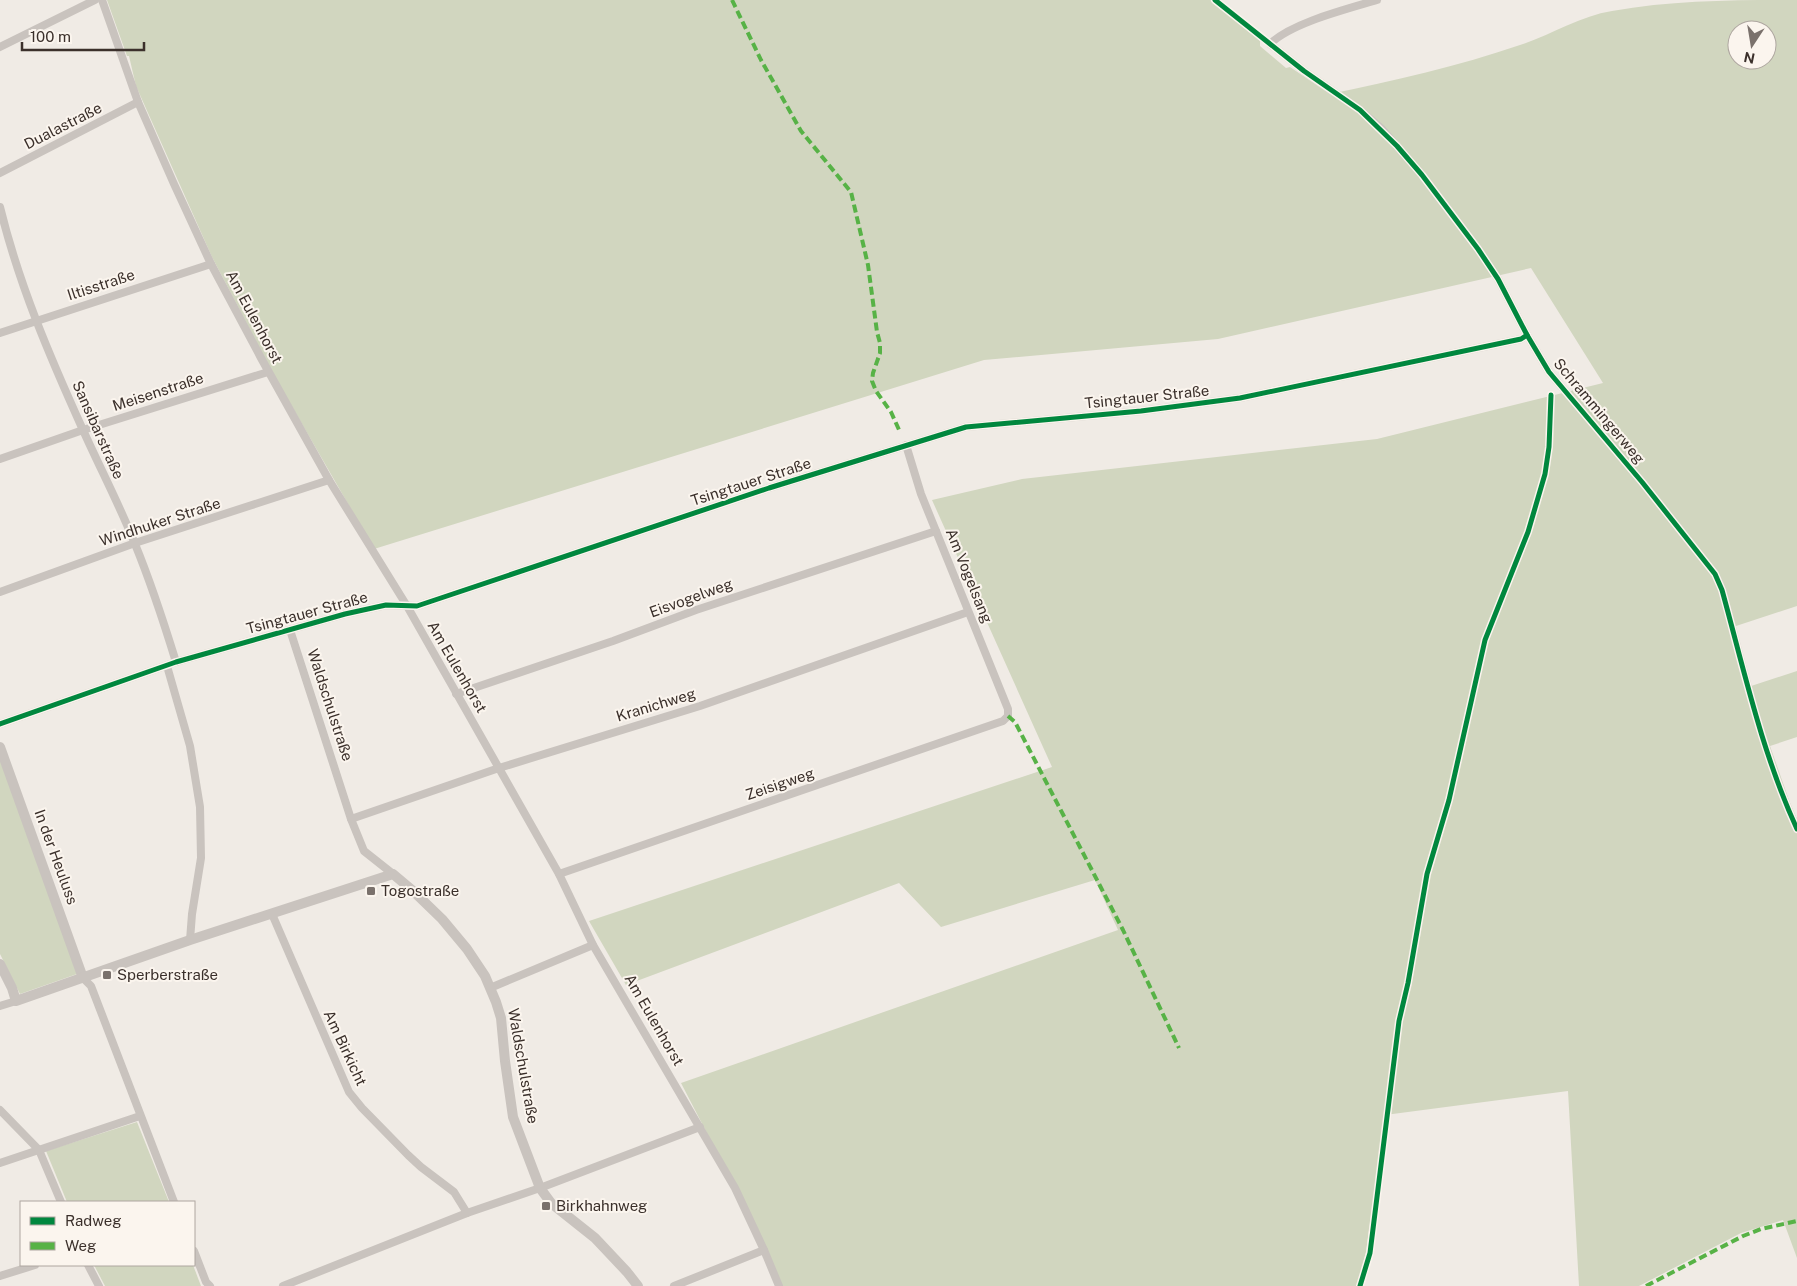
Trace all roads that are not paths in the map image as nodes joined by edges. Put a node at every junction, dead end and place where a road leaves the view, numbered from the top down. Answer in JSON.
{"nodes":[{"id":1,"x":95,"y":0,"type":"edge"},
{"id":2,"x":102,"y":0,"type":"edge"},
{"id":3,"x":1377,"y":0,"type":"edge"},
{"id":4,"x":0,"y":47,"type":"edge"},
{"id":5,"x":138,"y":102,"type":"junction"},
{"id":6,"x":0,"y":173,"type":"edge"},
{"id":7,"x":0,"y":207,"type":"edge"},
{"id":8,"x":211,"y":264,"type":"junction"},
{"id":9,"x":36,"y":321,"type":"junction"},
{"id":10,"x":0,"y":333,"type":"edge"},
{"id":11,"x":1526,"y":336,"type":"junction"},
{"id":12,"x":268,"y":372,"type":"junction"},
{"id":13,"x":83,"y":430,"type":"junction"},
{"id":14,"x":906,"y":445,"type":"junction"},
{"id":15,"x":0,"y":459,"type":"edge"},
{"id":16,"x":329,"y":480,"type":"junction"},
{"id":17,"x":936,"y":530,"type":"junction"},
{"id":18,"x":135,"y":544,"type":"junction"},
{"id":19,"x":0,"y":592,"type":"edge"},
{"id":20,"x":407,"y":606,"type":"junction"},
{"id":21,"x":968,"y":612,"type":"junction"},
{"id":22,"x":290,"y":630,"type":"junction"},
{"id":23,"x":176,"y":662,"type":"junction"},
{"id":24,"x":167,"y":666,"type":"junction"},
{"id":25,"x":456,"y":694,"type":"junction"},
{"id":26,"x":1008,"y":716,"type":"joint"},
{"id":27,"x":0,"y":724,"type":"edge"},
{"id":28,"x":0,"y":747,"type":"edge"},
{"id":29,"x":498,"y":768,"type":"junction"},
{"id":30,"x":351,"y":818,"type":"junction"},
{"id":31,"x":1797,"y":829,"type":"edge"},
{"id":32,"x":393,"y":874,"type":"junction"},
{"id":33,"x":559,"y":874,"type":"junction"},
{"id":34,"x":272,"y":914,"type":"junction"},
{"id":35,"x":190,"y":940,"type":"junction"},
{"id":36,"x":594,"y":945,"type":"junction"},
{"id":37,"x":0,"y":964,"type":"edge"},
{"id":38,"x":84,"y":978,"type":"junction"},
{"id":39,"x":490,"y":988,"type":"junction"},
{"id":40,"x":16,"y":1001,"type":"junction"},
{"id":41,"x":0,"y":1006,"type":"edge"},
{"id":42,"x":0,"y":1110,"type":"edge"},
{"id":43,"x":140,"y":1116,"type":"junction"},
{"id":44,"x":700,"y":1127,"type":"junction"},
{"id":45,"x":39,"y":1150,"type":"junction"},
{"id":46,"x":0,"y":1163,"type":"edge"},
{"id":47,"x":540,"y":1188,"type":"junction"},
{"id":48,"x":60,"y":1201,"type":"edge"},
{"id":49,"x":174,"y":1201,"type":"edge"},
{"id":50,"x":467,"y":1213,"type":"junction"},
{"id":51,"x":764,"y":1250,"type":"junction"},
{"id":52,"x":195,"y":1254,"type":"edge"},
{"id":53,"x":32,"y":1266,"type":"edge"},
{"id":54,"x":89,"y":1266,"type":"edge"},
{"id":55,"x":0,"y":1276,"type":"edge"},
{"id":56,"x":99,"y":1286,"type":"edge"},
{"id":57,"x":210,"y":1286,"type":"edge"},
{"id":58,"x":283,"y":1286,"type":"edge"},
{"id":59,"x":638,"y":1286,"type":"edge"},
{"id":60,"x":674,"y":1286,"type":"edge"},
{"id":61,"x":779,"y":1286,"type":"edge"}],
"edges":[{"from":1,"to":4,"type":"street"},
{"from":2,"to":5,"type":"street","name":"Am Eulenhorst"},
{"from":3,"to":11,"type":"street","name":"Schrammingerweg"},
{"from":5,"to":6,"type":"street","name":"Dualastraße"},
{"from":5,"to":8,"type":"street","name":"Am Eulenhorst"},
{"from":7,"to":9,"type":"street","name":"Sansibarstraße"},
{"from":8,"to":9,"type":"street","name":"Iltisstraße"},
{"from":8,"to":12,"type":"street","name":"Am Eulenhorst"},
{"from":9,"to":10,"type":"street","name":"Iltisstraße"},
{"from":9,"to":13,"type":"street","name":"Sansibarstraße"},
{"from":11,"to":14,"type":"street","name":"Tsingtauer Straße"},
{"from":11,"to":31,"type":"street","name":"Schrammingerweg"},
{"from":12,"to":13,"type":"street","name":"Meisenstraße"},
{"from":12,"to":16,"type":"street","name":"Am Eulenhorst"},
{"from":13,"to":15,"type":"street","name":"Meisenstraße"},
{"from":13,"to":18,"type":"street","name":"Sansibarstraße"},
{"from":14,"to":17,"type":"street","name":"Am Vogelsang"},
{"from":14,"to":20,"type":"street","name":"Tsingtauer Straße"},
{"from":16,"to":18,"type":"street","name":"Windhuker Straße"},
{"from":16,"to":20,"type":"street","name":"Am Eulenhorst"},
{"from":17,"to":21,"type":"street","name":"Am Vogelsang"},
{"from":17,"to":25,"type":"street","name":"Eisvogelweg"},
{"from":18,"to":19,"type":"street","name":"Windhuker Straße"},
{"from":18,"to":23,"type":"street","name":"Sansibarstraße"},
{"from":20,"to":22,"type":"street","name":"Tsingtauer Straße"},
{"from":20,"to":25,"type":"street","name":"Am Eulenhorst"},
{"from":21,"to":26,"type":"street","name":"Am Vogelsang"},
{"from":21,"to":29,"type":"street","name":"Kranichweg"},
{"from":22,"to":23,"type":"street","name":"Tsingtauer Straße"},
{"from":22,"to":30,"type":"street","name":"Waldschulstraße"},
{"from":23,"to":24,"type":"street","name":"Tsingtauer Straße"},
{"from":24,"to":27,"type":"street","name":"Tsingtauer Straße"},
{"from":24,"to":35,"type":"street"},
{"from":25,"to":29,"type":"street","name":"Am Eulenhorst"},
{"from":26,"to":33,"type":"street","name":"Zeisigweg"},
{"from":28,"to":38,"type":"street","name":"In der Heuluss"},
{"from":29,"to":30,"type":"street","name":"Kranichweg"},
{"from":29,"to":33,"type":"street","name":"Am Eulenhorst"},
{"from":30,"to":32,"type":"street","name":"Waldschulstraße"},
{"from":32,"to":34,"type":"street"},
{"from":32,"to":39,"type":"street","name":"Waldschulstraße"},
{"from":33,"to":36,"type":"street","name":"Am Eulenhorst"},
{"from":34,"to":35,"type":"street"},
{"from":34,"to":50,"type":"street","name":"Am Birkicht"},
{"from":35,"to":38,"type":"street"},
{"from":36,"to":39,"type":"street"},
{"from":36,"to":44,"type":"street","name":"Am Eulenhorst"},
{"from":37,"to":40,"type":"street"},
{"from":38,"to":40,"type":"street"},
{"from":38,"to":43,"type":"street"},
{"from":39,"to":47,"type":"street","name":"Waldschulstraße"},
{"from":40,"to":41,"type":"street"},
{"from":42,"to":45,"type":"street"},
{"from":43,"to":45,"type":"street"},
{"from":43,"to":49,"type":"street"},
{"from":44,"to":47,"type":"street"},
{"from":44,"to":51,"type":"street","name":"Am Eulenhorst"},
{"from":45,"to":46,"type":"street"},
{"from":45,"to":48,"type":"street"},
{"from":47,"to":50,"type":"street"},
{"from":47,"to":59,"type":"street","name":"Waldschulstraße"},
{"from":50,"to":58,"type":"street"},
{"from":51,"to":60,"type":"street"},
{"from":51,"to":61,"type":"street","name":"Am Eulenhorst"},
{"from":52,"to":57,"type":"street"},
{"from":53,"to":55,"type":"street"},
{"from":54,"to":56,"type":"street"}]}
